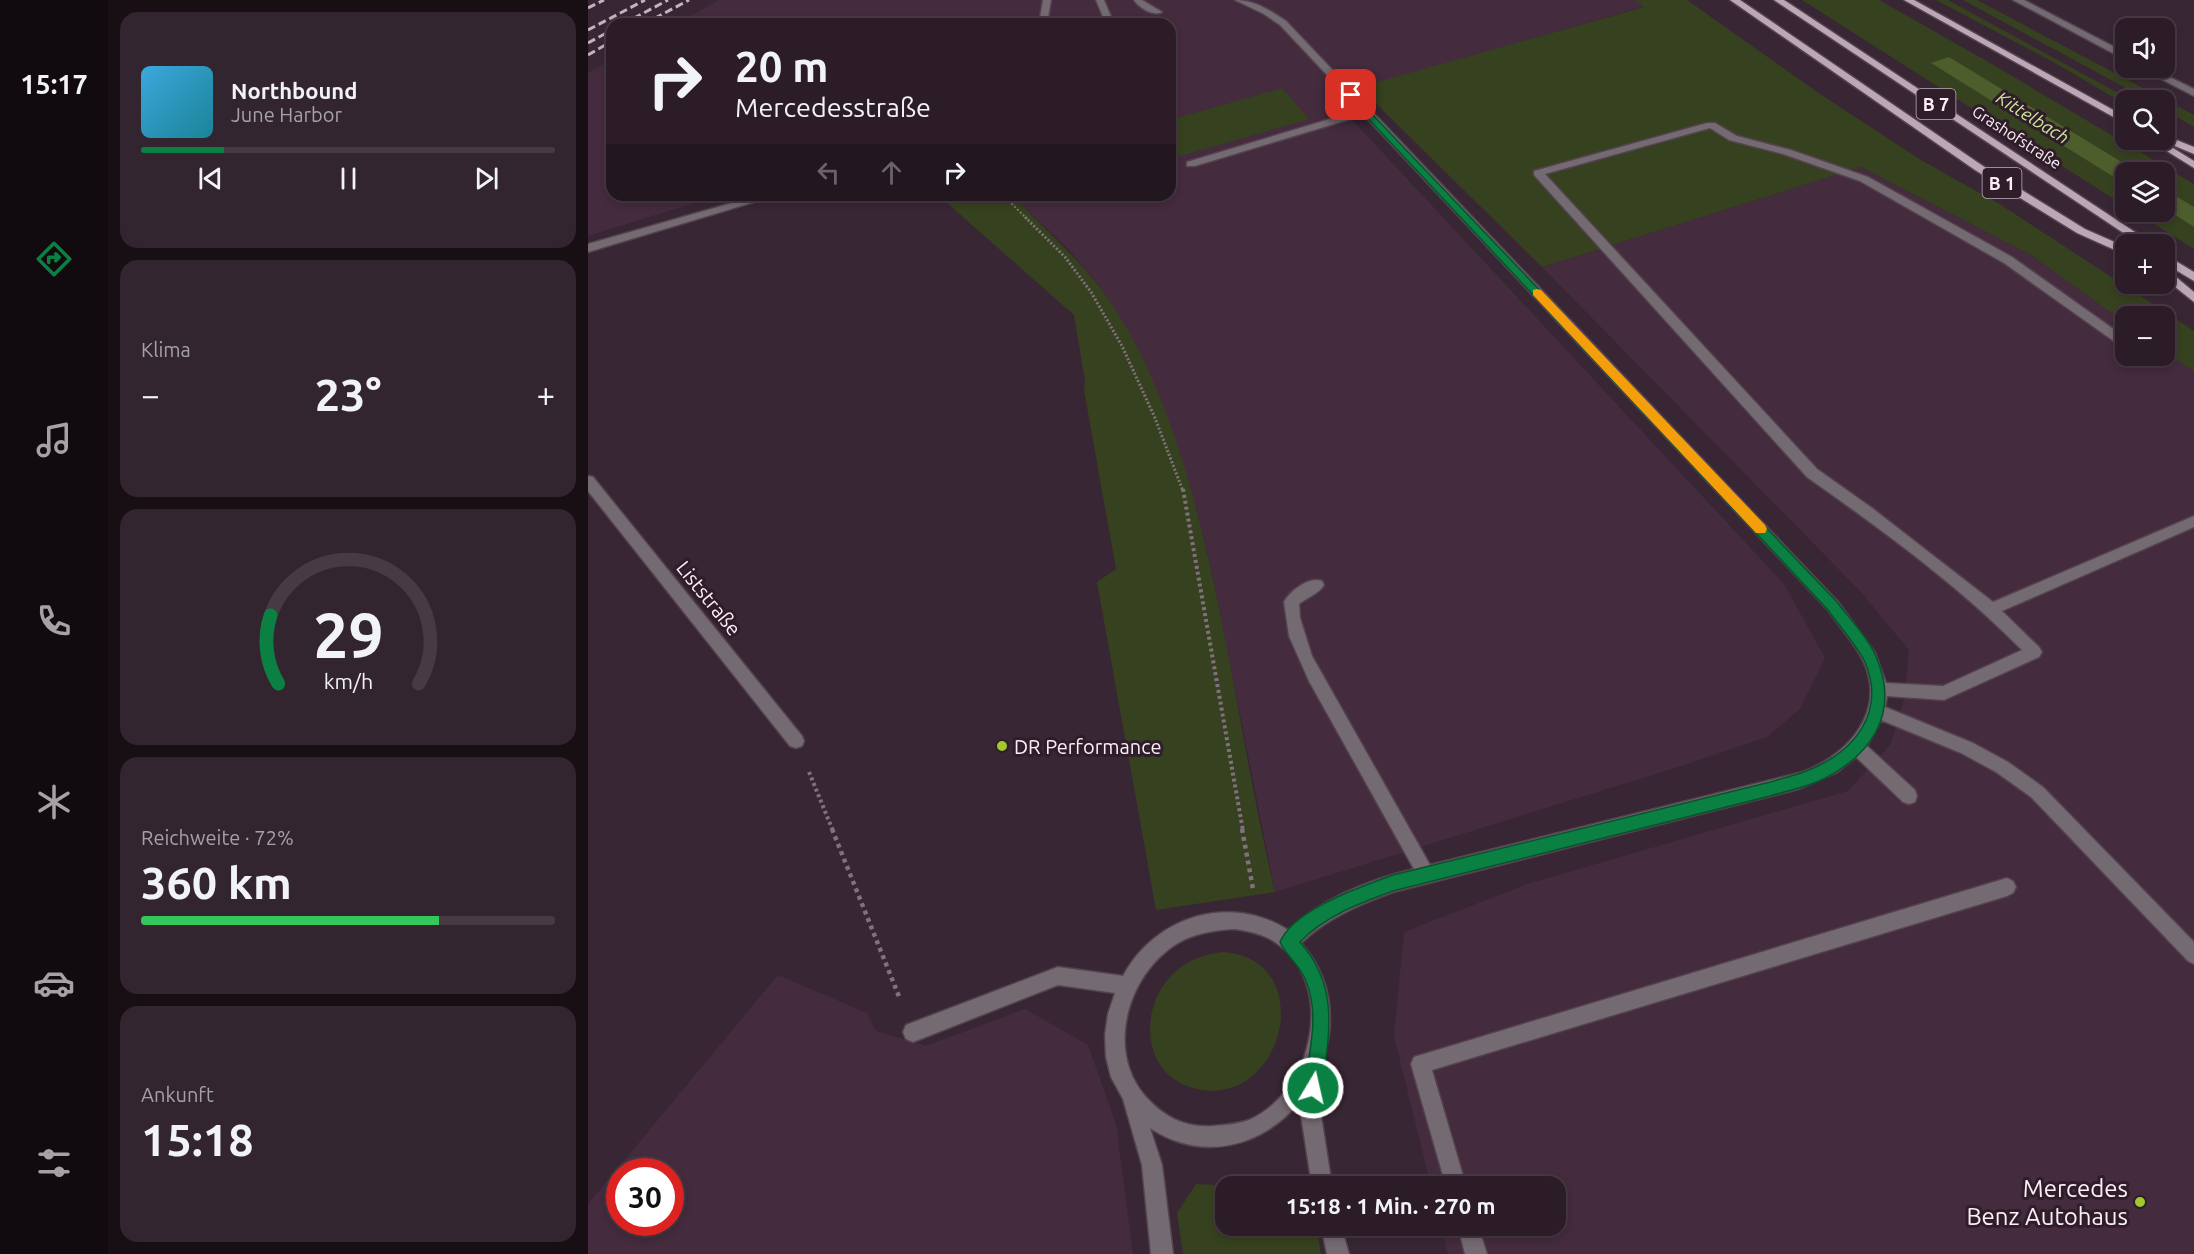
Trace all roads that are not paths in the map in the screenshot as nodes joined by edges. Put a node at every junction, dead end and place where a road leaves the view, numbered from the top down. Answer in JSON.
{"nodes":[{"id":1,"x":1047,"y":0,"type":"edge"},
{"id":2,"x":1100,"y":0,"type":"edge"},
{"id":3,"x":1138,"y":0,"type":"edge"},
{"id":4,"x":1239,"y":0,"type":"edge"},
{"id":5,"x":1734,"y":0,"type":"edge"},
{"id":6,"x":1778,"y":0,"type":"edge"},
{"id":7,"x":1908,"y":0,"type":"edge"},
{"id":8,"x":2017,"y":0,"type":"edge"},
{"id":9,"x":1158,"y":12,"type":"dead end"},
{"id":10,"x":1044,"y":18,"type":"edge"},
{"id":11,"x":1108,"y":18,"type":"edge"},
{"id":12,"x":2115,"y":51,"type":"edge"},
{"id":13,"x":2165,"y":78,"type":"edge"},
{"id":14,"x":2194,"y":93,"type":"edge"},
{"id":15,"x":1367,"y":111,"type":"junction"},
{"id":16,"x":2115,"y":115,"type":"edge"},
{"id":17,"x":2175,"y":143,"type":"edge"},
{"id":18,"x":2170,"y":150,"type":"edge"},
{"id":19,"x":2194,"y":151,"type":"edge"},
{"id":20,"x":1191,"y":164,"type":"dead end"},
{"id":21,"x":2194,"y":165,"type":"edge"},
{"id":22,"x":751,"y":201,"type":"edge"},
{"id":23,"x":2094,"y":208,"type":"junction"},
{"id":24,"x":2124,"y":234,"type":"edge"},
{"id":25,"x":2132,"y":234,"type":"edge"},
{"id":26,"x":2115,"y":247,"type":"edge"},
{"id":27,"x":588,"y":248,"type":"edge"},
{"id":28,"x":2175,"y":265,"type":"edge"},
{"id":29,"x":2175,"y":274,"type":"edge"},
{"id":30,"x":2175,"y":280,"type":"edge"},
{"id":31,"x":2194,"y":280,"type":"edge"},
{"id":32,"x":2194,"y":298,"type":"edge"},
{"id":33,"x":2115,"y":336,"type":"edge"},
{"id":34,"x":591,"y":491,"type":"edge"},
{"id":35,"x":2194,"y":521,"type":"edge"},
{"id":36,"x":1317,"y":585,"type":"dead end"},
{"id":37,"x":1992,"y":609,"type":"junction"},
{"id":38,"x":1880,"y":689,"type":"junction"},
{"id":39,"x":1878,"y":711,"type":"junction"},
{"id":40,"x":796,"y":741,"type":"road end"},
{"id":41,"x":1857,"y":747,"type":"junction"},
{"id":42,"x":1909,"y":796,"type":"dead end"},
{"id":43,"x":1426,"y":875,"type":"junction"},
{"id":44,"x":2007,"y":887,"type":"dead end"},
{"id":45,"x":1288,"y":942,"type":"junction"},
{"id":46,"x":2194,"y":955,"type":"edge"},
{"id":47,"x":1128,"y":986,"type":"junction"},
{"id":48,"x":913,"y":1032,"type":"road end"},
{"id":49,"x":1319,"y":1047,"type":"junction"},
{"id":50,"x":1129,"y":1093,"type":"junction"},
{"id":51,"x":1320,"y":1176,"type":"edge"},
{"id":52,"x":1453,"y":1176,"type":"edge"},
{"id":53,"x":1334,"y":1236,"type":"edge"},
{"id":54,"x":1471,"y":1236,"type":"edge"},
{"id":55,"x":1162,"y":1254,"type":"edge"},
{"id":56,"x":1338,"y":1254,"type":"edge"},
{"id":57,"x":1476,"y":1254,"type":"edge"}],
"edges":[{"from":1,"to":10,"type":"street"},
{"from":2,"to":11,"type":"street"},
{"from":3,"to":9,"type":"street"},
{"from":4,"to":15,"type":"street"},
{"from":5,"to":26,"type":"main road","number":"B 1"},
{"from":6,"to":23,"type":"main road","name":"Grashofstraße","number":"B 7"},
{"from":7,"to":16,"type":"main road"},
{"from":8,"to":12,"type":"street"},
{"from":13,"to":14,"type":"street"},
{"from":15,"to":20,"type":"street"},
{"from":15,"to":38,"type":"street"},
{"from":17,"to":19,"type":"main road"},
{"from":18,"to":21,"type":"main road"},
{"from":22,"to":27,"type":"street"},
{"from":23,"to":24,"type":"main road"},
{"from":23,"to":25,"type":"main road","name":"Grashofstraße","number":"B 7"},
{"from":28,"to":31,"type":"main road"},
{"from":29,"to":31,"type":"main road"},
{"from":30,"to":32,"type":"main road"},
{"from":33,"to":37,"type":"street"},
{"from":34,"to":40,"type":"street","name":"Liststraße"},
{"from":35,"to":37,"type":"street"},
{"from":36,"to":43,"type":"street"},
{"from":37,"to":38,"type":"street"},
{"from":38,"to":39,"type":"street"},
{"from":39,"to":41,"type":"street"},
{"from":39,"to":46,"type":"street"},
{"from":41,"to":42,"type":"street"},
{"from":41,"to":43,"type":"street"},
{"from":43,"to":45,"type":"street"},
{"from":44,"to":52,"type":"street"},
{"from":45,"to":47,"type":"street"},
{"from":45,"to":49,"type":"street"},
{"from":47,"to":48,"type":"street"},
{"from":47,"to":50,"type":"street"},
{"from":49,"to":50,"type":"street"},
{"from":49,"to":51,"type":"street"},
{"from":50,"to":55,"type":"street"},
{"from":53,"to":56,"type":"street"},
{"from":54,"to":57,"type":"street"}]}
